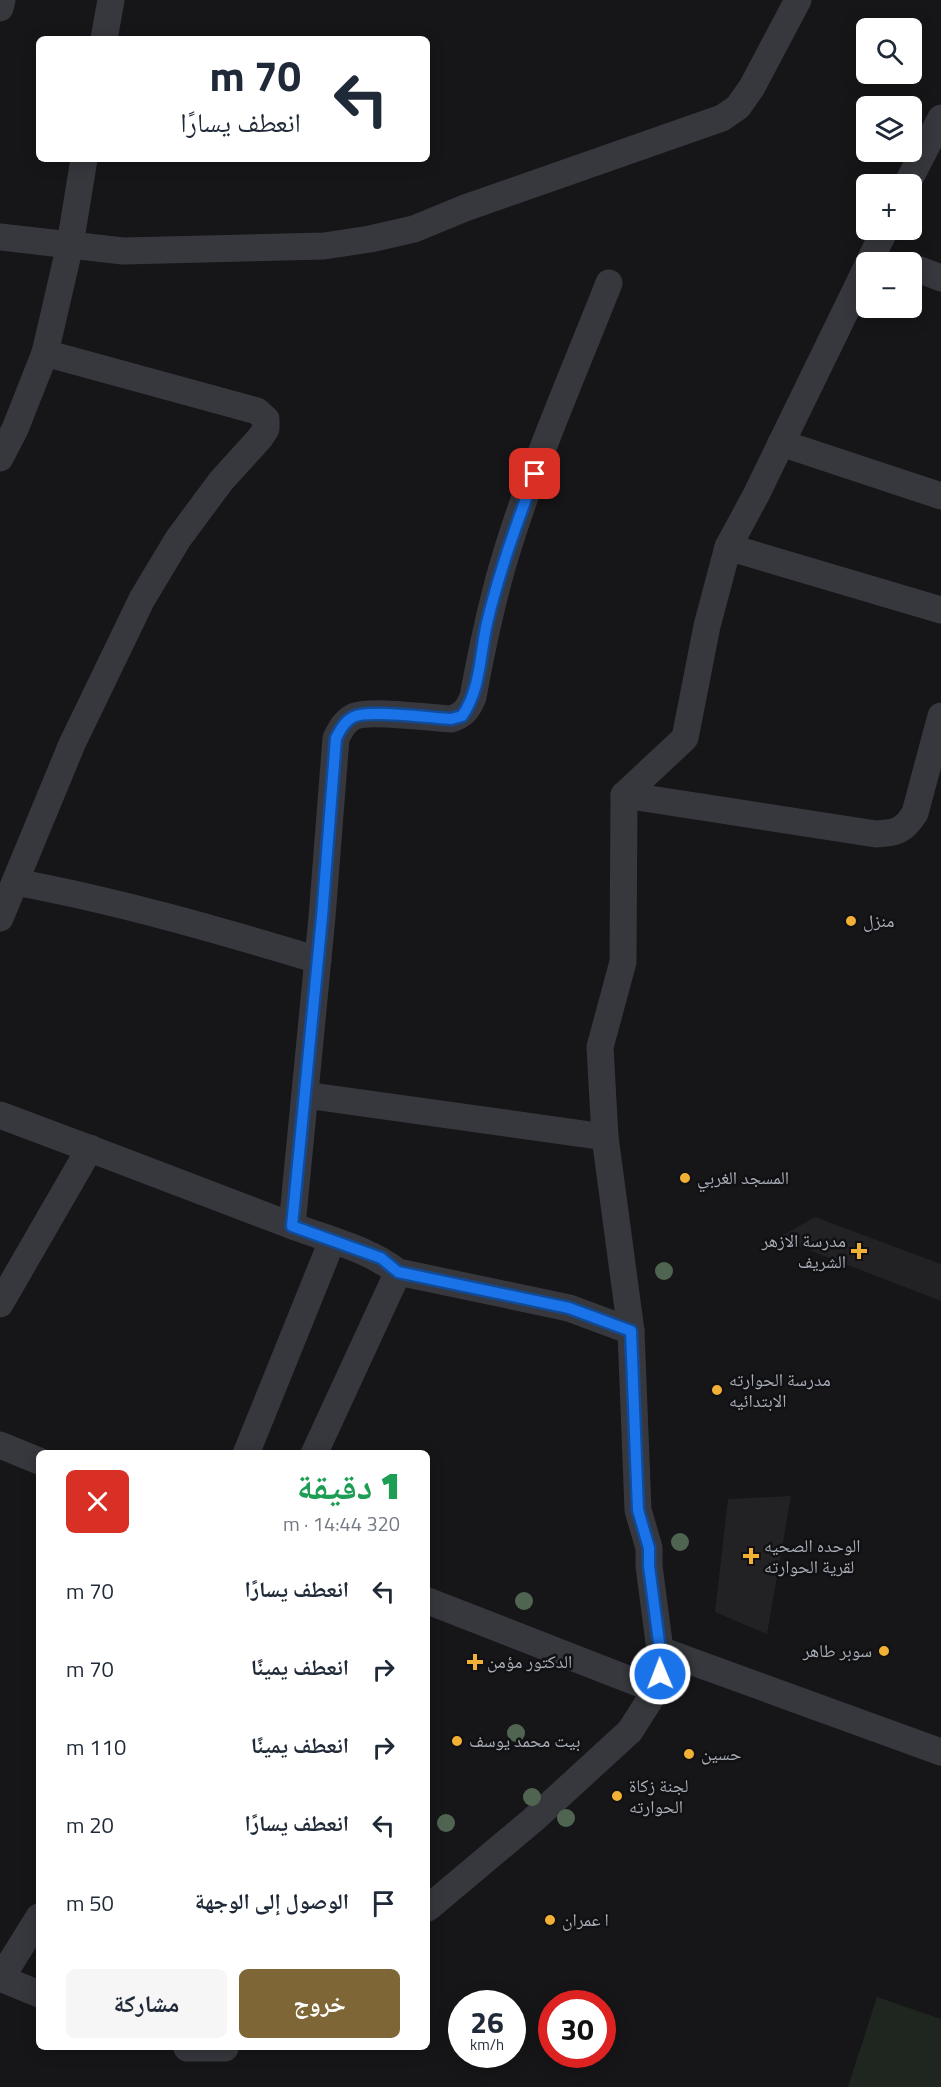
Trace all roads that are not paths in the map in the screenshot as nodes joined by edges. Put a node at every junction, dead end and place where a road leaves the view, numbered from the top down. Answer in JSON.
{"nodes":[{"id":1,"x":2,"y":0,"type":"edge"},
{"id":2,"x":111,"y":0,"type":"edge"},
{"id":3,"x":798,"y":0,"type":"edge"},
{"id":4,"x":0,"y":8,"type":"edge"},
{"id":5,"x":105,"y":36,"type":"edge"},
{"id":6,"x":941,"y":118,"type":"edge"},
{"id":7,"x":84,"y":162,"type":"edge"},
{"id":8,"x":912,"y":174,"type":"edge"},
{"id":9,"x":0,"y":237,"type":"edge"},
{"id":10,"x":70,"y":245,"type":"junction"},
{"id":11,"x":922,"y":271,"type":"edge"},
{"id":12,"x":941,"y":278,"type":"edge"},
{"id":13,"x":609,"y":283,"type":"dead end"},
{"id":14,"x":856,"y":290,"type":"edge"},
{"id":15,"x":45,"y":353,"type":"junction"},
{"id":16,"x":781,"y":443,"type":"junction"},
{"id":17,"x":0,"y":458,"type":"edge"},
{"id":18,"x":941,"y":496,"type":"edge"},
{"id":19,"x":728,"y":547,"type":"junction"},
{"id":20,"x":941,"y":610,"type":"edge"},
{"id":21,"x":941,"y":716,"type":"edge"},
{"id":22,"x":932,"y":786,"type":"edge"},
{"id":23,"x":624,"y":795,"type":"junction"},
{"id":24,"x":15,"y":882,"type":"junction"},
{"id":25,"x":0,"y":918,"type":"edge"},
{"id":26,"x":318,"y":960,"type":"junction"},
{"id":27,"x":305,"y":1095,"type":"junction"},
{"id":28,"x":0,"y":1115,"type":"edge"},
{"id":29,"x":605,"y":1137,"type":"junction"},
{"id":30,"x":90,"y":1148,"type":"junction"},
{"id":31,"x":292,"y":1226,"type":"junction"},
{"id":32,"x":332,"y":1241,"type":"junction"},
{"id":33,"x":398,"y":1272,"type":"junction"},
{"id":34,"x":0,"y":1304,"type":"edge"},
{"id":35,"x":631,"y":1331,"type":"junction"},
{"id":36,"x":0,"y":1445,"type":"edge"},
{"id":37,"x":248,"y":1450,"type":"edge"},
{"id":38,"x":316,"y":1450,"type":"edge"},
{"id":39,"x":36,"y":1460,"type":"edge"},
{"id":40,"x":430,"y":1601,"type":"edge"},
{"id":41,"x":660,"y":1650,"type":"junction"},
{"id":42,"x":656,"y":1690,"type":"junction"},
{"id":43,"x":939,"y":1747,"type":"edge"},
{"id":44,"x":430,"y":1906,"type":"edge"},
{"id":45,"x":36,"y":1922,"type":"edge"},
{"id":46,"x":0,"y":1978,"type":"edge"},
{"id":47,"x":36,"y":1993,"type":"edge"}],
"edges":[{"from":1,"to":4,"type":"street"},
{"from":2,"to":5,"type":"street"},
{"from":3,"to":10,"type":"street"},
{"from":6,"to":8,"type":"street"},
{"from":7,"to":10,"type":"street"},
{"from":9,"to":10,"type":"street"},
{"from":10,"to":15,"type":"street"},
{"from":11,"to":12,"type":"street"},
{"from":13,"to":26,"type":"street"},
{"from":14,"to":16,"type":"street"},
{"from":15,"to":17,"type":"street"},
{"from":15,"to":24,"type":"street"},
{"from":16,"to":18,"type":"street"},
{"from":16,"to":19,"type":"street"},
{"from":19,"to":20,"type":"street"},
{"from":19,"to":23,"type":"street"},
{"from":21,"to":22,"type":"street"},
{"from":22,"to":23,"type":"street"},
{"from":23,"to":29,"type":"street"},
{"from":24,"to":25,"type":"street"},
{"from":24,"to":26,"type":"street"},
{"from":26,"to":27,"type":"street"},
{"from":27,"to":29,"type":"street"},
{"from":27,"to":31,"type":"street"},
{"from":28,"to":30,"type":"street"},
{"from":29,"to":35,"type":"street"},
{"from":30,"to":31,"type":"street"},
{"from":30,"to":34,"type":"street"},
{"from":31,"to":32,"type":"street"},
{"from":32,"to":33,"type":"street"},
{"from":32,"to":37,"type":"street"},
{"from":33,"to":35,"type":"street"},
{"from":33,"to":38,"type":"street"},
{"from":35,"to":41,"type":"street"},
{"from":36,"to":39,"type":"street"},
{"from":40,"to":42,"type":"street"},
{"from":41,"to":42,"type":"street"},
{"from":41,"to":43,"type":"street"},
{"from":42,"to":44,"type":"street"},
{"from":45,"to":46,"type":"street"},
{"from":46,"to":47,"type":"street"}]}
